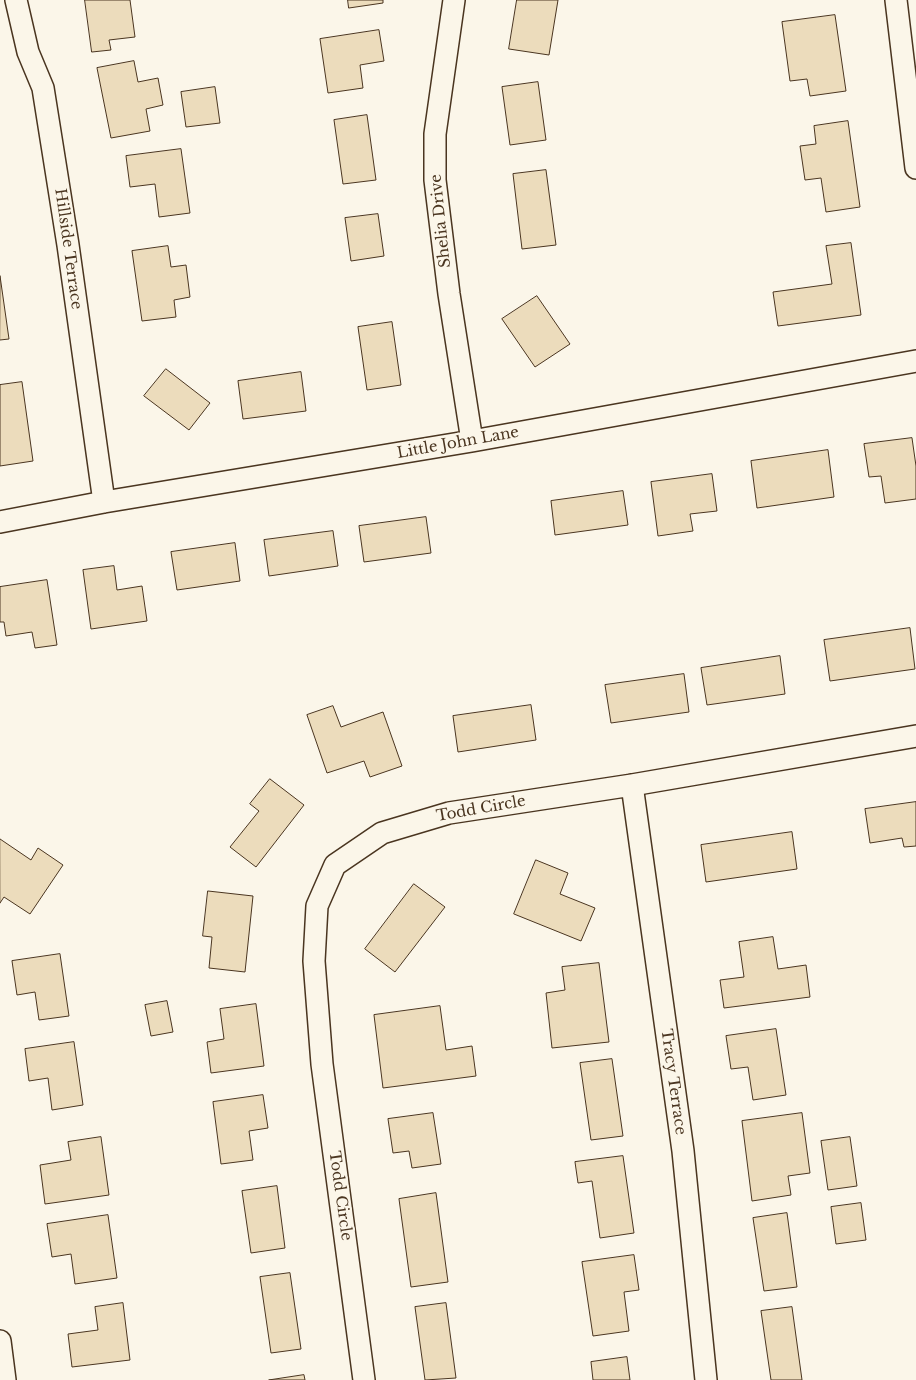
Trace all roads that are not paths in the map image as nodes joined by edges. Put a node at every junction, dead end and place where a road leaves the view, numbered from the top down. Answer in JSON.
{"nodes":[{"id":1,"x":16,"y":0,"type":"edge"},
{"id":2,"x":454,"y":0,"type":"edge"},
{"id":3,"x":896,"y":0,"type":"edge"},
{"id":4,"x":916,"y":168,"type":"edge"},
{"id":5,"x":916,"y":361,"type":"edge"},
{"id":6,"x":472,"y":441,"type":"junction"},
{"id":7,"x":104,"y":502,"type":"junction"},
{"id":8,"x":0,"y":522,"type":"edge"},
{"id":9,"x":916,"y":736,"type":"edge"},
{"id":10,"x":632,"y":786,"type":"junction"},
{"id":11,"x":0,"y":1341,"type":"edge"},
{"id":12,"x":6,"y":1380,"type":"edge"},
{"id":13,"x":364,"y":1380,"type":"edge"},
{"id":14,"x":706,"y":1380,"type":"edge"}],
"edges":[{"from":1,"to":7,"type":"street","name":"Hillside Terrace"},
{"from":2,"to":6,"type":"street","name":"Shelia Drive"},
{"from":3,"to":4,"type":"street"},
{"from":5,"to":6,"type":"street","name":"Little John Lane"},
{"from":6,"to":7,"type":"street","name":"Little John Lane"},
{"from":7,"to":8,"type":"street","name":"Little John Lane"},
{"from":9,"to":10,"type":"street","name":"Todd Circle"},
{"from":10,"to":13,"type":"street","name":"Todd Circle"},
{"from":10,"to":14,"type":"street","name":"Tracy Terrace"},
{"from":11,"to":12,"type":"street"}]}
